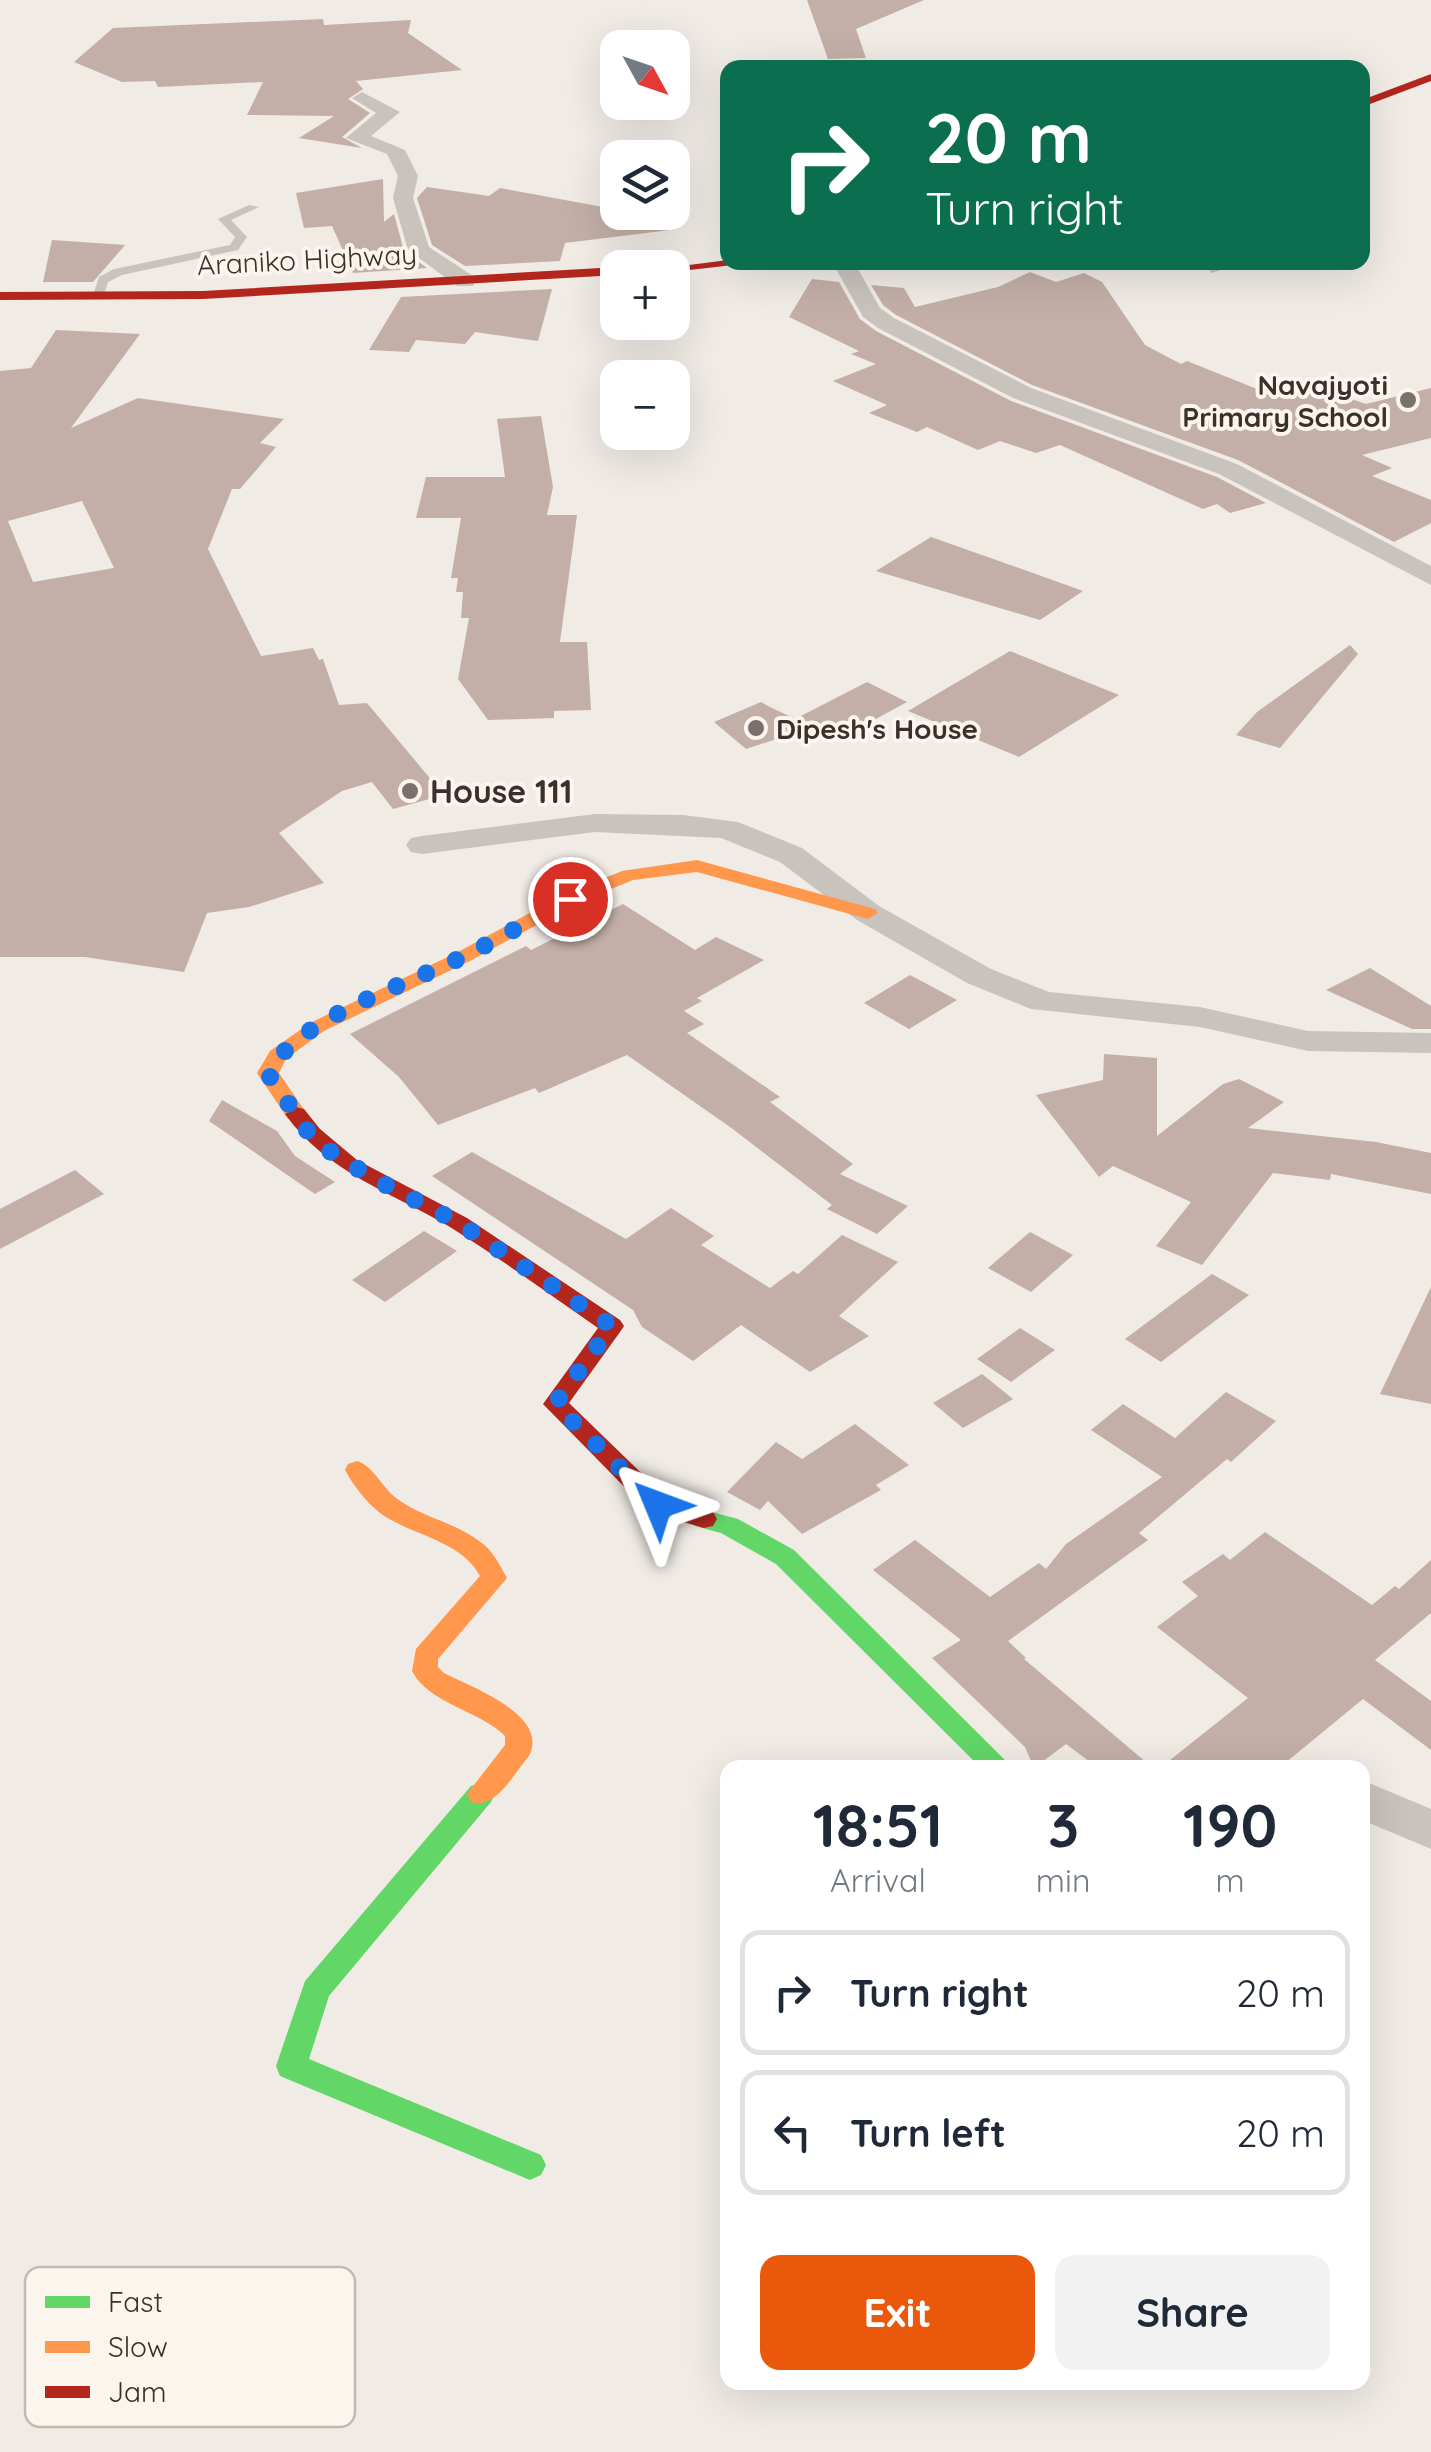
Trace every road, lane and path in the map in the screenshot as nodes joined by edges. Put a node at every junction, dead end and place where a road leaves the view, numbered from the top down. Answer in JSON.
{"nodes":[{"id":1,"x":1431,"y":77,"type":"edge"},
{"id":2,"x":362,"y":98,"type":"dead end"},
{"id":3,"x":1370,"y":101,"type":"edge"},
{"id":4,"x":253,"y":208,"type":"dead end"},
{"id":5,"x":720,"y":264,"type":"edge"},
{"id":6,"x":690,"y":267,"type":"edge"},
{"id":7,"x":847,"y":270,"type":"edge"},
{"id":8,"x":600,"y":272,"type":"edge"},
{"id":9,"x":464,"y":281,"type":"junction"},
{"id":10,"x":98,"y":294,"type":"junction"},
{"id":11,"x":0,"y":296,"type":"edge"},
{"id":12,"x":1431,"y":577,"type":"edge"},
{"id":13,"x":422,"y":844,"type":"dead end"},
{"id":14,"x":868,"y":913,"type":"junction"},
{"id":15,"x":1431,"y":1043,"type":"edge"},
{"id":16,"x":356,"y":1470,"type":"dead end"},
{"id":17,"x":991,"y":1760,"type":"edge"},
{"id":18,"x":1370,"y":1803,"type":"edge"},
{"id":19,"x":1431,"y":1830,"type":"edge"},
{"id":20,"x":530,"y":2165,"type":"dead end"}],
"edges":[{"from":1,"to":3,"type":"main road"},
{"from":2,"to":9,"type":"street"},
{"from":4,"to":10,"type":"lane"},
{"from":5,"to":6,"type":"main road"},
{"from":7,"to":12,"type":"street"},
{"from":8,"to":9,"type":"main road","name":"Araniko Highway"},
{"from":9,"to":10,"type":"main road","name":"Araniko Highway"},
{"from":10,"to":11,"type":"main road","name":"Araniko Highway"},
{"from":13,"to":14,"type":"street"},
{"from":14,"to":15,"type":"street"},
{"from":14,"to":17,"type":"main road"},
{"from":16,"to":20,"type":"main road"},
{"from":18,"to":19,"type":"street"}]}
